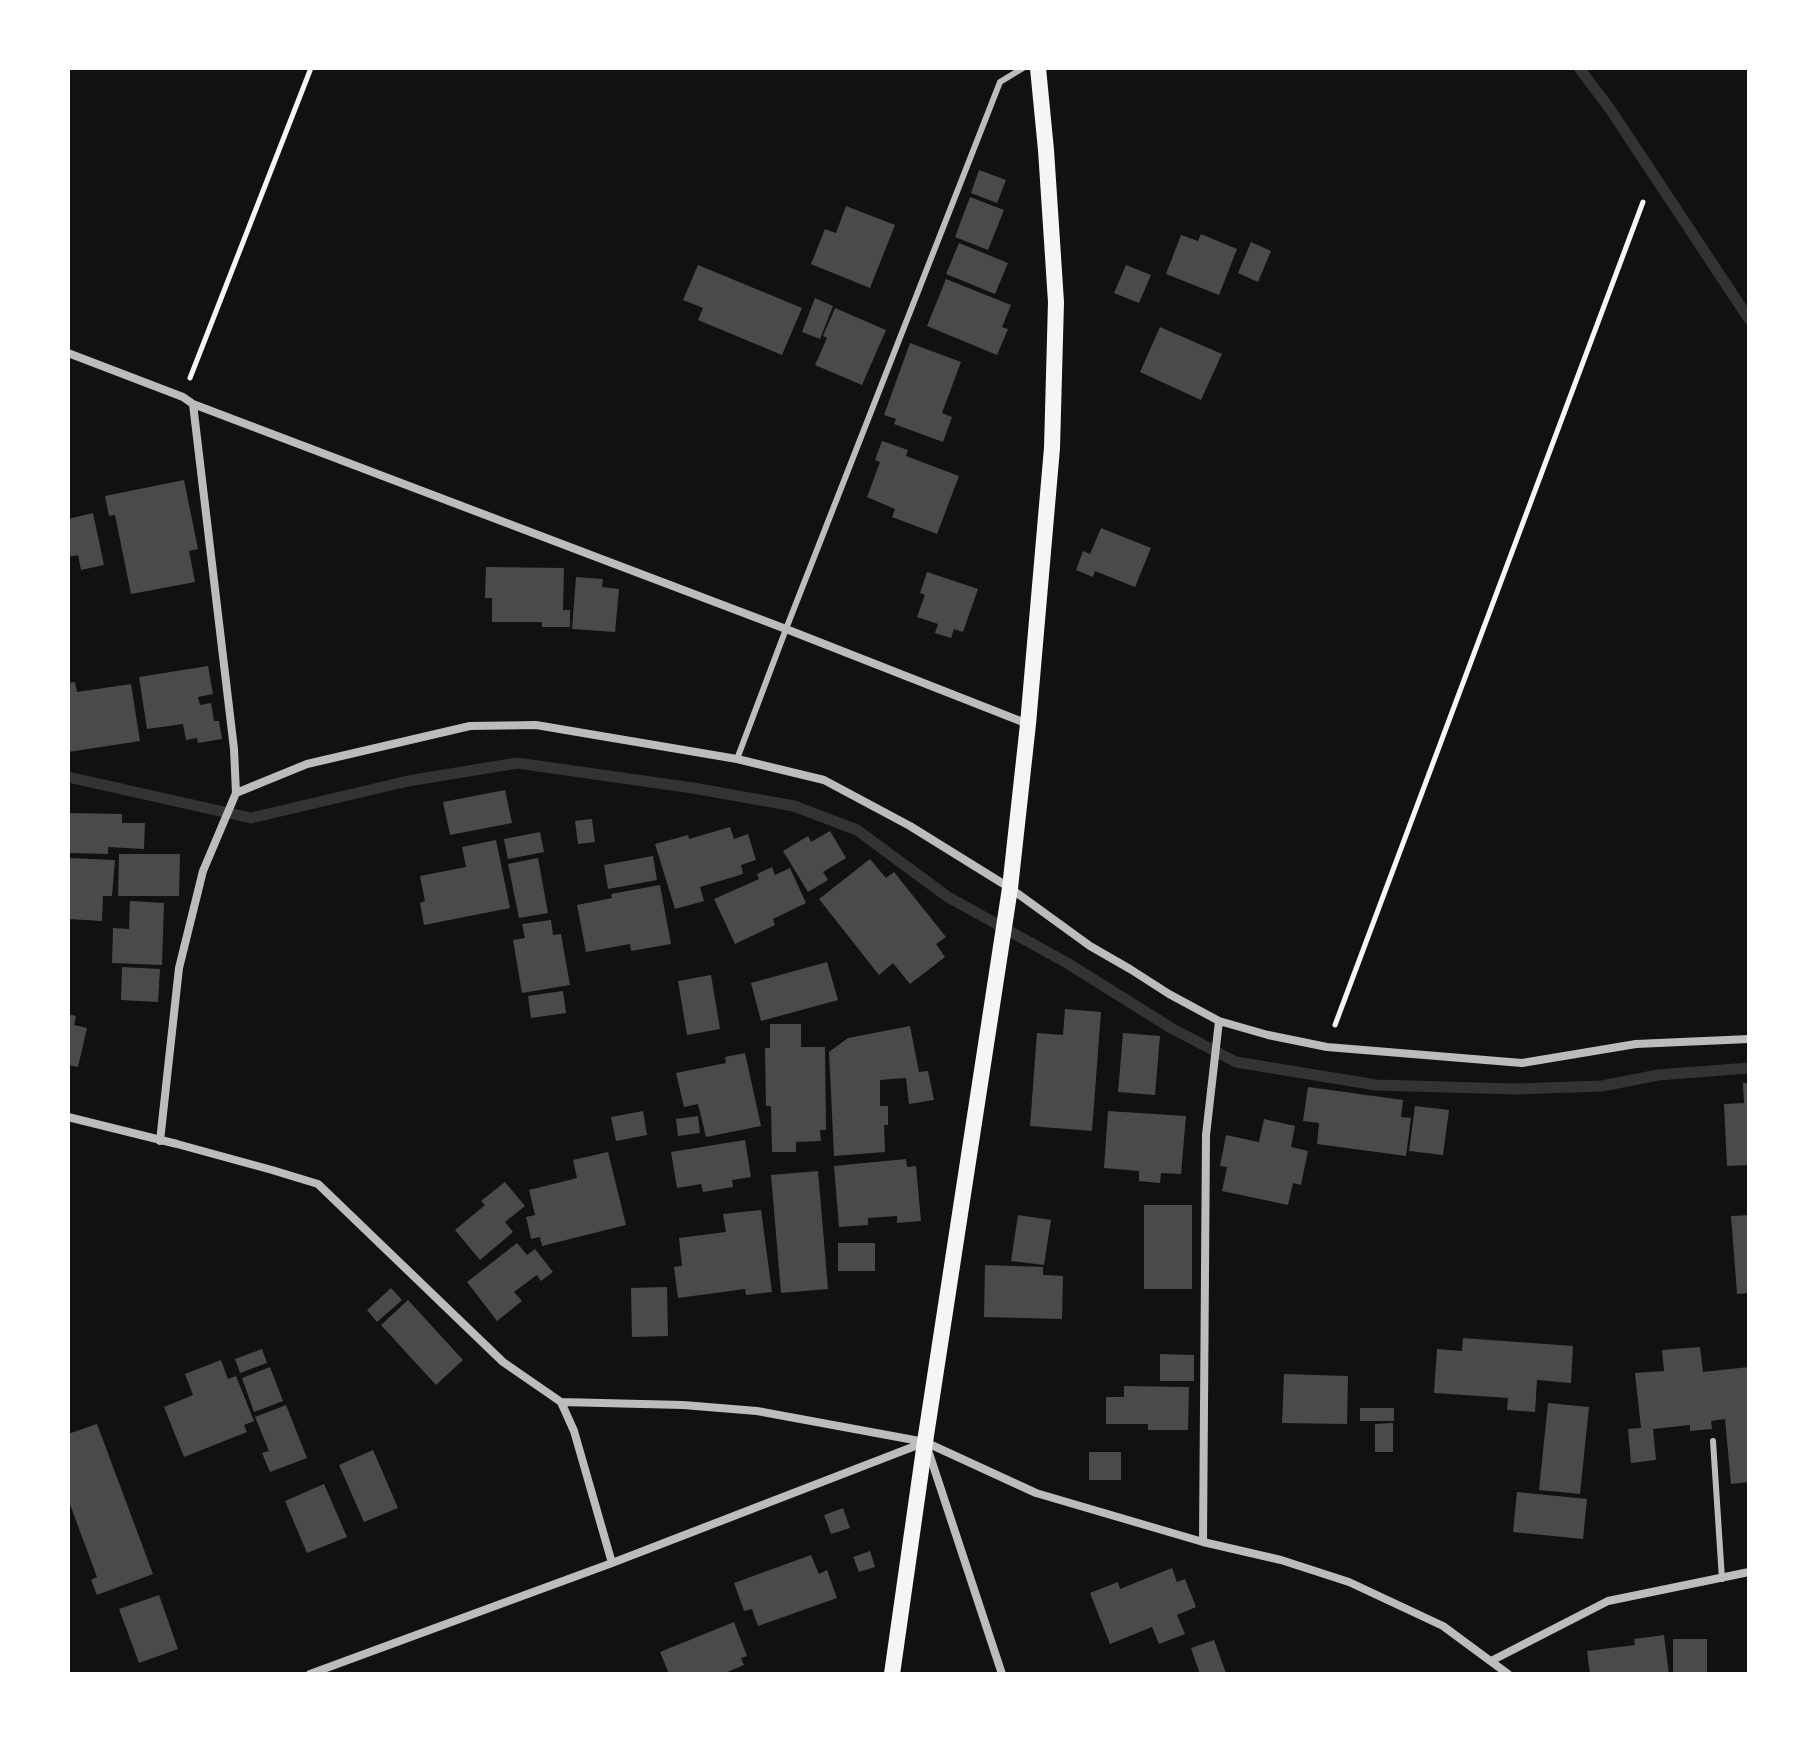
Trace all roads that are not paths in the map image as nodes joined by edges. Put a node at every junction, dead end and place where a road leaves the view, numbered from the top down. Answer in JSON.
{"nodes":[{"id":1,"x":1023,"y":68,"type":"edge"},
{"id":2,"x":1038,"y":68,"type":"edge"},
{"id":3,"x":68,"y":353,"type":"edge"},
{"id":4,"x":193,"y":404,"type":"junction"},
{"id":5,"x":786,"y":629,"type":"junction"},
{"id":6,"x":1028,"y":724,"type":"junction"},
{"id":7,"x":737,"y":759,"type":"junction"},
{"id":8,"x":236,"y":793,"type":"junction"},
{"id":9,"x":1010,"y":888,"type":"junction"},
{"id":10,"x":1219,"y":1021,"type":"junction"},
{"id":11,"x":1749,"y":1039,"type":"edge"},
{"id":12,"x":68,"y":1117,"type":"edge"},
{"id":13,"x":160,"y":1141,"type":"junction"},
{"id":14,"x":561,"y":1402,"type":"junction"},
{"id":15,"x":1713,"y":1441,"type":"dead end"},
{"id":16,"x":925,"y":1442,"type":"junction"},
{"id":17,"x":1203,"y":1542,"type":"junction"},
{"id":18,"x":612,"y":1563,"type":"junction"},
{"id":19,"x":1749,"y":1572,"type":"edge"},
{"id":20,"x":1722,"y":1579,"type":"junction"},
{"id":21,"x":1491,"y":1661,"type":"junction"},
{"id":22,"x":310,"y":1674,"type":"edge"},
{"id":23,"x":892,"y":1674,"type":"edge"},
{"id":24,"x":1002,"y":1674,"type":"edge"},
{"id":25,"x":1508,"y":1674,"type":"edge"}],
"edges":[{"from":1,"to":5,"type":"lane"},
{"from":2,"to":6,"type":"main road"},
{"from":3,"to":4,"type":"street"},
{"from":4,"to":5,"type":"street"},
{"from":4,"to":8,"type":"street"},
{"from":5,"to":6,"type":"street"},
{"from":5,"to":7,"type":"lane"},
{"from":6,"to":9,"type":"main road"},
{"from":7,"to":8,"type":"street"},
{"from":7,"to":9,"type":"street"},
{"from":8,"to":13,"type":"street"},
{"from":9,"to":10,"type":"street"},
{"from":9,"to":16,"type":"main road"},
{"from":10,"to":11,"type":"street"},
{"from":10,"to":17,"type":"street"},
{"from":12,"to":13,"type":"street"},
{"from":13,"to":14,"type":"street"},
{"from":14,"to":16,"type":"street"},
{"from":14,"to":18,"type":"street"},
{"from":15,"to":20,"type":"lane"},
{"from":16,"to":17,"type":"street"},
{"from":16,"to":18,"type":"street"},
{"from":16,"to":23,"type":"main road"},
{"from":16,"to":24,"type":"street"},
{"from":17,"to":21,"type":"street"},
{"from":18,"to":22,"type":"street"},
{"from":19,"to":20,"type":"street"},
{"from":20,"to":21,"type":"street"},
{"from":21,"to":25,"type":"street"}]}
